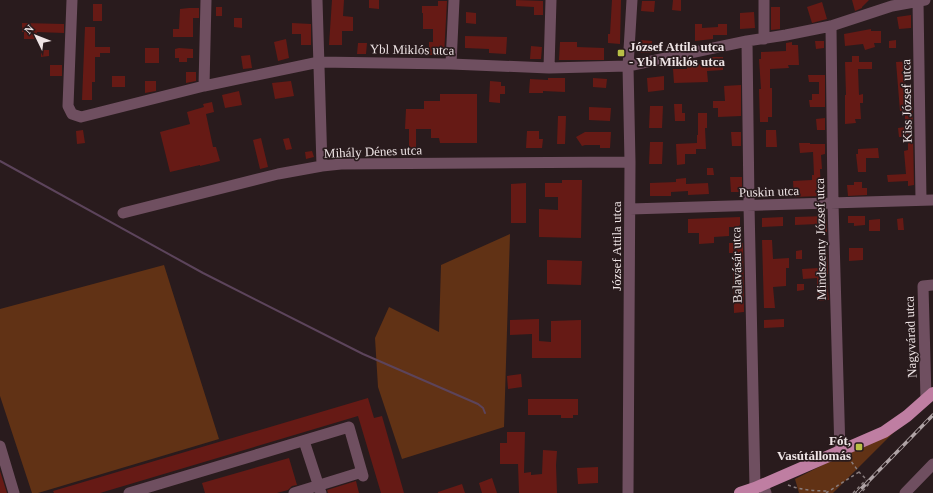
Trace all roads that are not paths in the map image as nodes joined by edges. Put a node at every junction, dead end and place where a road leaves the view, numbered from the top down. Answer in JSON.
{"nodes":[{"id":1,"x":72,"y":0,"type":"edge"},
{"id":2,"x":206,"y":0,"type":"edge"},
{"id":3,"x":317,"y":0,"type":"edge"},
{"id":4,"x":454,"y":0,"type":"edge"},
{"id":5,"x":551,"y":0,"type":"edge"},
{"id":6,"x":632,"y":0,"type":"edge"},
{"id":7,"x":764,"y":0,"type":"edge"},
{"id":8,"x":922,"y":0,"type":"edge"},
{"id":9,"x":892,"y":3,"type":"edge"},
{"id":10,"x":831,"y":26,"type":"junction"},
{"id":11,"x":764,"y":39,"type":"junction"},
{"id":12,"x":747,"y":41,"type":"junction"},
{"id":13,"x":319,"y":62,"type":"junction"},
{"id":14,"x":451,"y":64,"type":"junction"},
{"id":15,"x":628,"y":66,"type":"junction"},
{"id":16,"x":548,"y":68,"type":"junction"},
{"id":17,"x":204,"y":86,"type":"junction"},
{"id":18,"x":630,"y":162,"type":"junction"},
{"id":19,"x":322,"y":166,"type":"junction"},
{"id":20,"x":921,"y":200,"type":"junction"},
{"id":21,"x":933,"y":200,"type":"edge"},
{"id":22,"x":833,"y":203,"type":"junction"},
{"id":23,"x":749,"y":205,"type":"junction"},
{"id":24,"x":630,"y":209,"type":"junction"},
{"id":25,"x":123,"y":213,"type":"dead end"},
{"id":26,"x":933,"y":285,"type":"edge"},
{"id":27,"x":929,"y":396,"type":"edge"},
{"id":28,"x":304,"y":441,"type":"junction"},
{"id":29,"x":0,"y":446,"type":"edge"},
{"id":30,"x":842,"y":451,"type":"junction"},
{"id":31,"x":933,"y":464,"type":"edge"},
{"id":32,"x":155,"y":489,"type":"edge"},
{"id":33,"x":320,"y":489,"type":"edge"},
{"id":34,"x":761,"y":489,"type":"edge"},
{"id":35,"x":14,"y":493,"type":"edge"},
{"id":36,"x":129,"y":493,"type":"edge"},
{"id":37,"x":294,"y":493,"type":"edge"},
{"id":38,"x":628,"y":493,"type":"edge"},
{"id":39,"x":740,"y":493,"type":"edge"},
{"id":40,"x":905,"y":493,"type":"edge"}],
"edges":[{"from":1,"to":17,"type":"street","name":"Ybl Miklós utca"},
{"from":2,"to":17,"type":"street"},
{"from":3,"to":13,"type":"street"},
{"from":4,"to":14,"type":"street"},
{"from":5,"to":16,"type":"street"},
{"from":6,"to":15,"type":"street","name":"József Attila utca"},
{"from":7,"to":11,"type":"street"},
{"from":8,"to":9,"type":"street","name":"Ybl Miklós utca"},
{"from":8,"to":20,"type":"street","name":"Kiss József utca"},
{"from":9,"to":10,"type":"street","name":"Ybl Miklós utca"},
{"from":10,"to":11,"type":"street","name":"Ybl Miklós utca"},
{"from":10,"to":22,"type":"street","name":"Mindszenty József utca"},
{"from":11,"to":12,"type":"street","name":"Ybl Miklós utca"},
{"from":12,"to":15,"type":"street","name":"Ybl Miklós utca"},
{"from":12,"to":23,"type":"street","name":"Balavásár utca"},
{"from":13,"to":14,"type":"street","name":"Ybl Miklós utca"},
{"from":13,"to":17,"type":"street","name":"Ybl Miklós utca"},
{"from":13,"to":19,"type":"street"},
{"from":14,"to":16,"type":"street","name":"Ybl Miklós utca"},
{"from":15,"to":16,"type":"street","name":"Ybl Miklós utca"},
{"from":15,"to":18,"type":"street","name":"József Attila utca"},
{"from":18,"to":19,"type":"street","name":"Mihály Dénes utca"},
{"from":18,"to":24,"type":"street","name":"József Attila utca"},
{"from":19,"to":25,"type":"street","name":"Mihály Dénes utca"},
{"from":20,"to":21,"type":"street","name":"Puskin utca"},
{"from":20,"to":22,"type":"street","name":"Puskin utca"},
{"from":22,"to":23,"type":"street","name":"Puskin utca"},
{"from":22,"to":30,"type":"street","name":"Mindszenty József utca"},
{"from":23,"to":24,"type":"street","name":"Puskin utca"},
{"from":23,"to":34,"type":"street","name":"Balavásár utca"},
{"from":24,"to":38,"type":"street","name":"József Attila utca"},
{"from":26,"to":27,"type":"street","name":"Nagyvárad utca"},
{"from":27,"to":30,"type":"main road"},
{"from":28,"to":32,"type":"street"},
{"from":28,"to":33,"type":"street"},
{"from":28,"to":33,"type":"street"},
{"from":29,"to":35,"type":"street"},
{"from":30,"to":34,"type":"main road"},
{"from":31,"to":40,"type":"street"},
{"from":32,"to":36,"type":"street"},
{"from":33,"to":37,"type":"street"},
{"from":34,"to":39,"type":"main road"}]}
